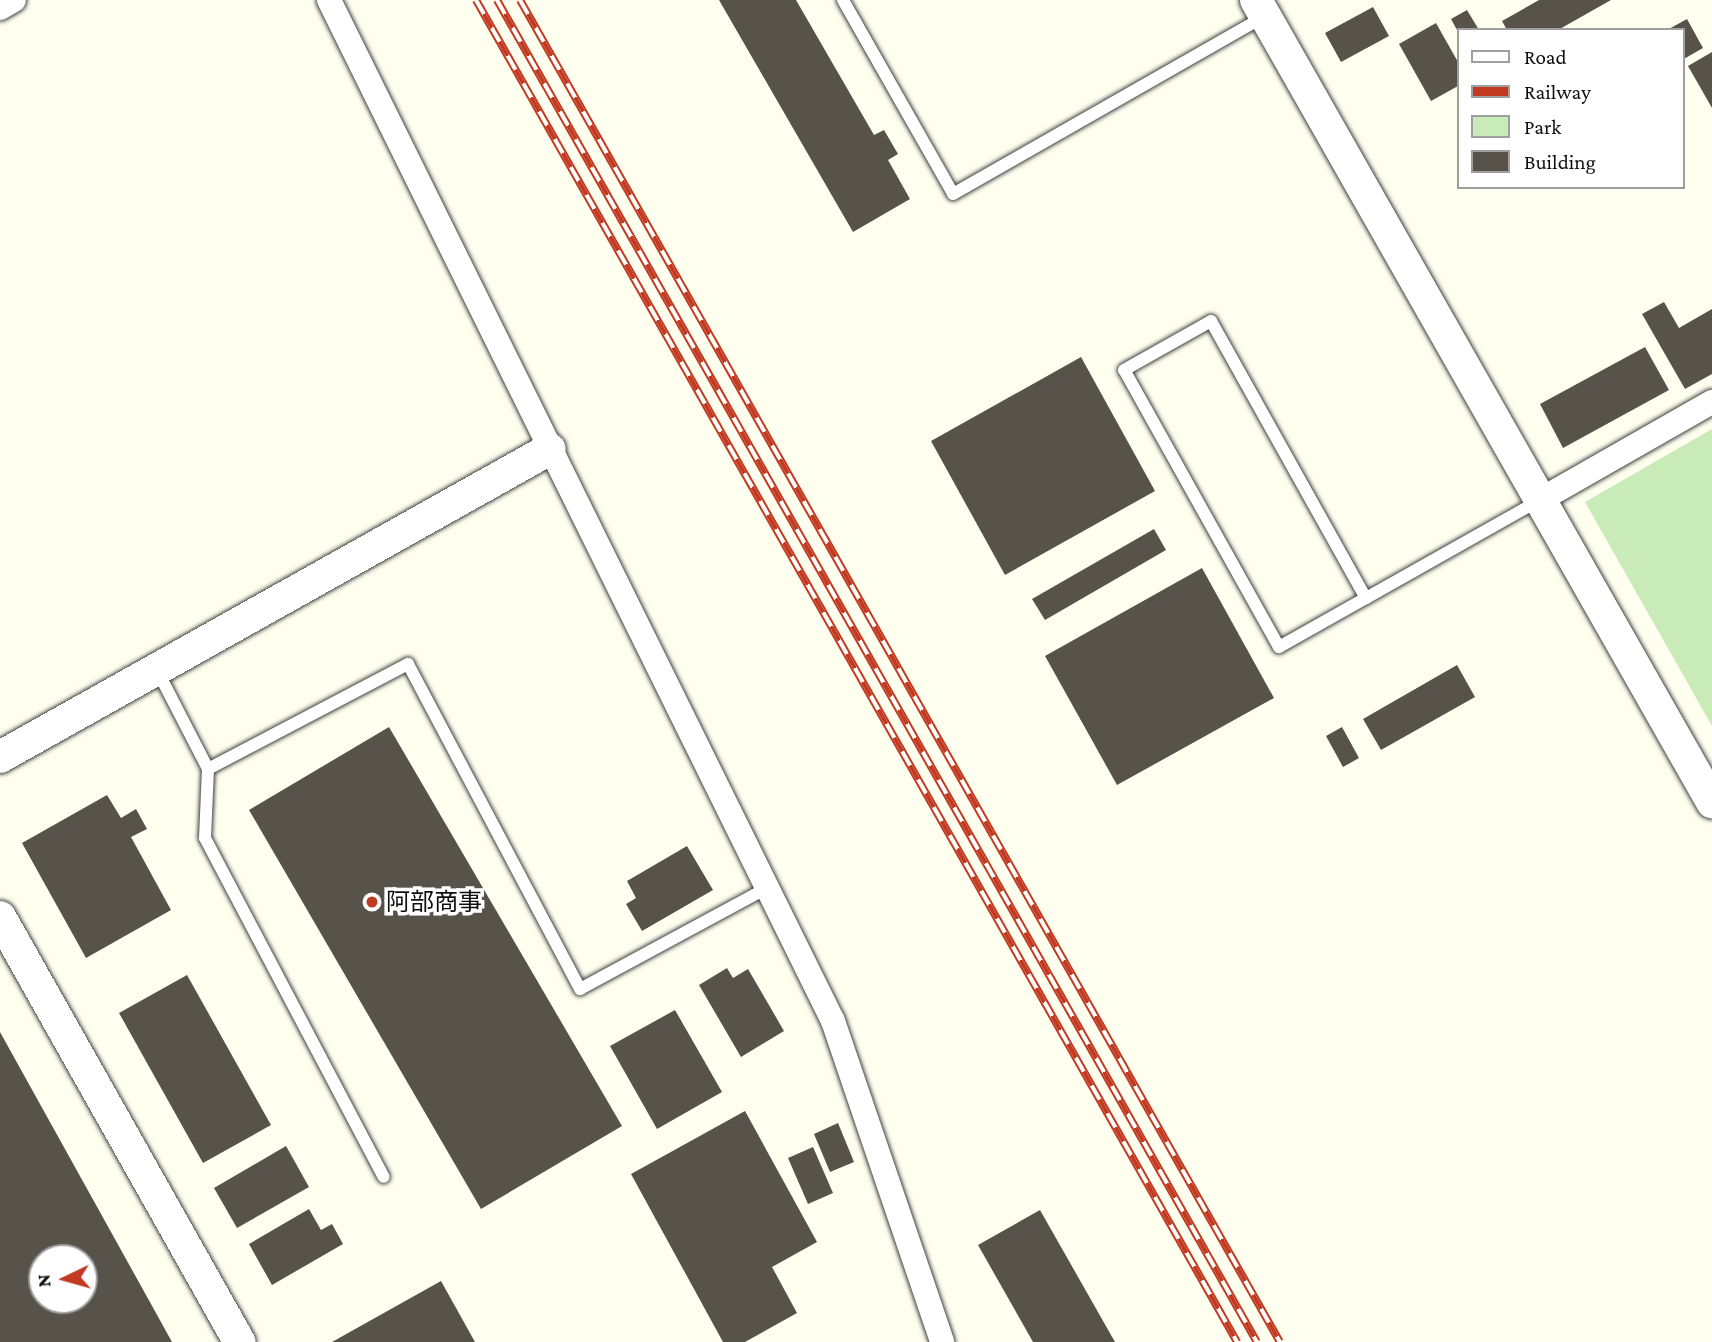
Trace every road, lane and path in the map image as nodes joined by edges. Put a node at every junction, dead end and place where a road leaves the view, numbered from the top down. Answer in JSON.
{"nodes":[{"id":1,"x":14,"y":0,"type":"edge"},
{"id":2,"x":329,"y":0,"type":"edge"},
{"id":3,"x":843,"y":0,"type":"edge"},
{"id":4,"x":0,"y":8,"type":"edge"},
{"id":5,"x":1260,"y":8,"type":"edge"},
{"id":6,"x":1712,"y":402,"type":"edge"},
{"id":7,"x":550,"y":449,"type":"junction"},
{"id":8,"x":1540,"y":500,"type":"junction"},
{"id":9,"x":1366,"y":598,"type":"junction"},
{"id":10,"x":157,"y":669,"type":"junction"},
{"id":11,"x":0,"y":757,"type":"edge"},
{"id":12,"x":208,"y":769,"type":"junction"},
{"id":13,"x":1712,"y":802,"type":"edge"},
{"id":14,"x":767,"y":888,"type":"junction"},
{"id":15,"x":0,"y":917,"type":"edge"},
{"id":16,"x":384,"y":1177,"type":"dead end"},
{"id":17,"x":239,"y":1342,"type":"edge"},
{"id":18,"x":942,"y":1342,"type":"edge"}],
"edges":[{"from":1,"to":4,"type":"street"},
{"from":2,"to":7,"type":"street"},
{"from":3,"to":5,"type":"lane"},
{"from":5,"to":8,"type":"street"},
{"from":6,"to":8,"type":"street"},
{"from":7,"to":10,"type":"street"},
{"from":7,"to":14,"type":"street"},
{"from":8,"to":9,"type":"lane"},
{"from":8,"to":13,"type":"street"},
{"from":9,"to":9,"type":"lane"},
{"from":10,"to":11,"type":"street"},
{"from":10,"to":12,"type":"lane"},
{"from":12,"to":14,"type":"lane"},
{"from":12,"to":16,"type":"lane"},
{"from":14,"to":18,"type":"street"},
{"from":15,"to":17,"type":"street"}]}
